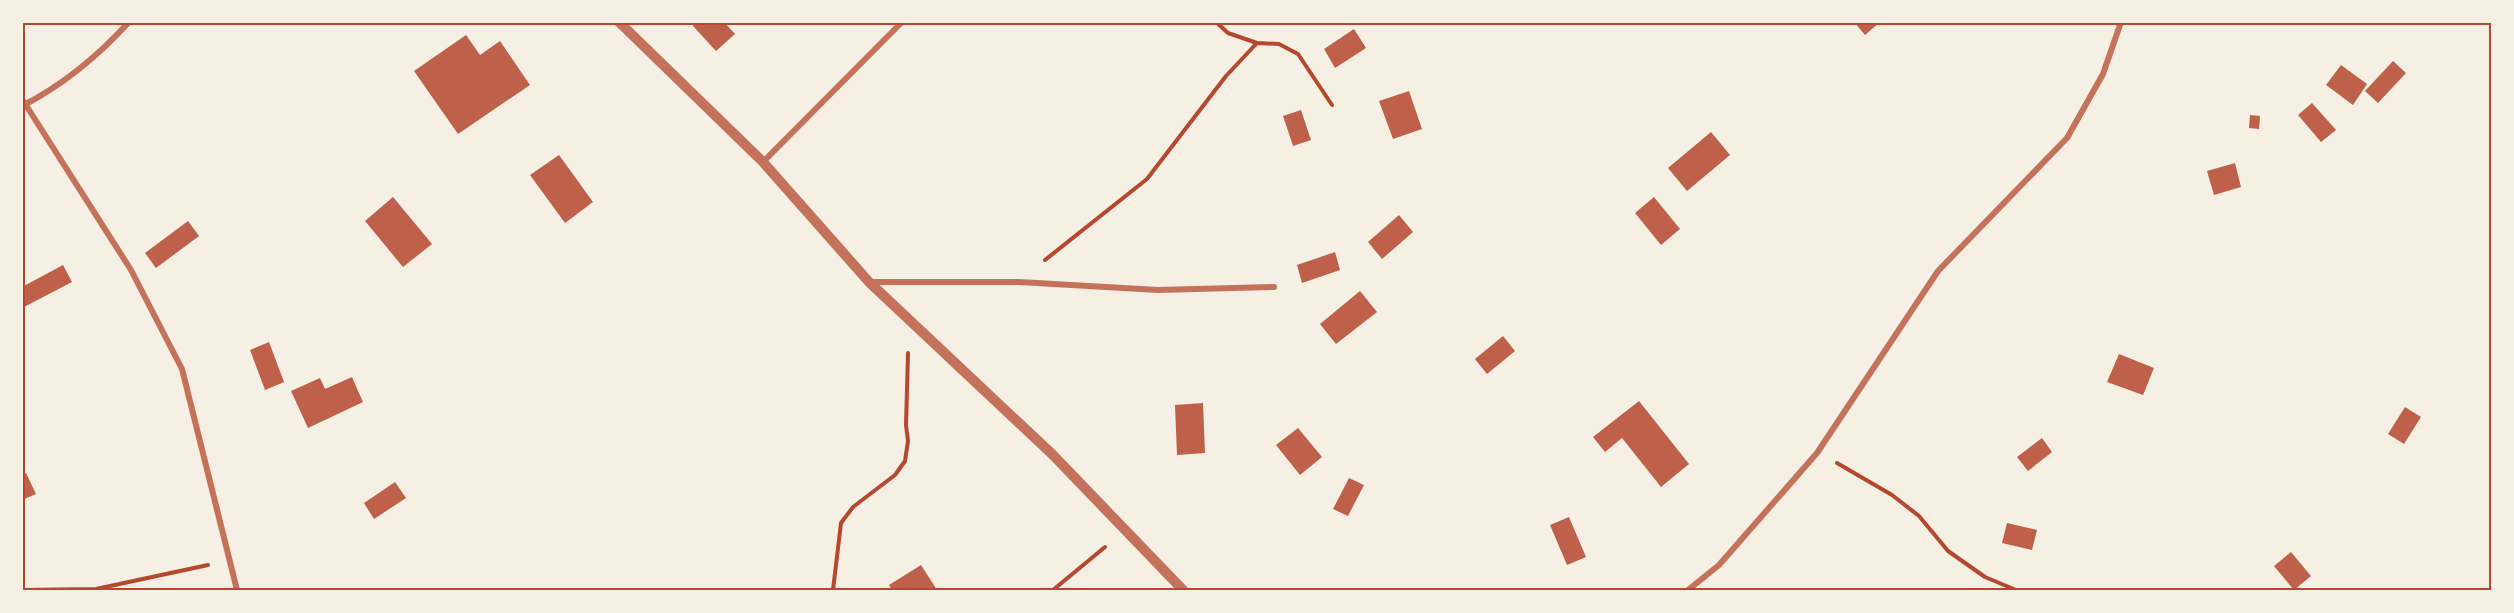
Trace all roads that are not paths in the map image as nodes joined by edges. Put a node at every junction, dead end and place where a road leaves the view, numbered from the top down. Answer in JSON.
{"nodes":[{"id":1,"x":129,"y":22,"type":"edge"},
{"id":2,"x":620,"y":22,"type":"edge"},
{"id":3,"x":902,"y":22,"type":"edge"},
{"id":4,"x":2121,"y":22,"type":"edge"},
{"id":5,"x":24,"y":103,"type":"edge"},
{"id":6,"x":763,"y":162,"type":"junction"},
{"id":7,"x":869,"y":282,"type":"junction"},
{"id":8,"x":1274,"y":287,"type":"dead end"},
{"id":9,"x":237,"y":591,"type":"edge"},
{"id":10,"x":1183,"y":591,"type":"edge"},
{"id":11,"x":1688,"y":591,"type":"edge"}],
"edges":[{"from":1,"to":5,"type":"street"},
{"from":2,"to":6,"type":"street"},
{"from":3,"to":6,"type":"street"},
{"from":4,"to":11,"type":"street"},
{"from":5,"to":9,"type":"street"},
{"from":6,"to":7,"type":"street"},
{"from":7,"to":8,"type":"street"},
{"from":7,"to":10,"type":"street"}]}
